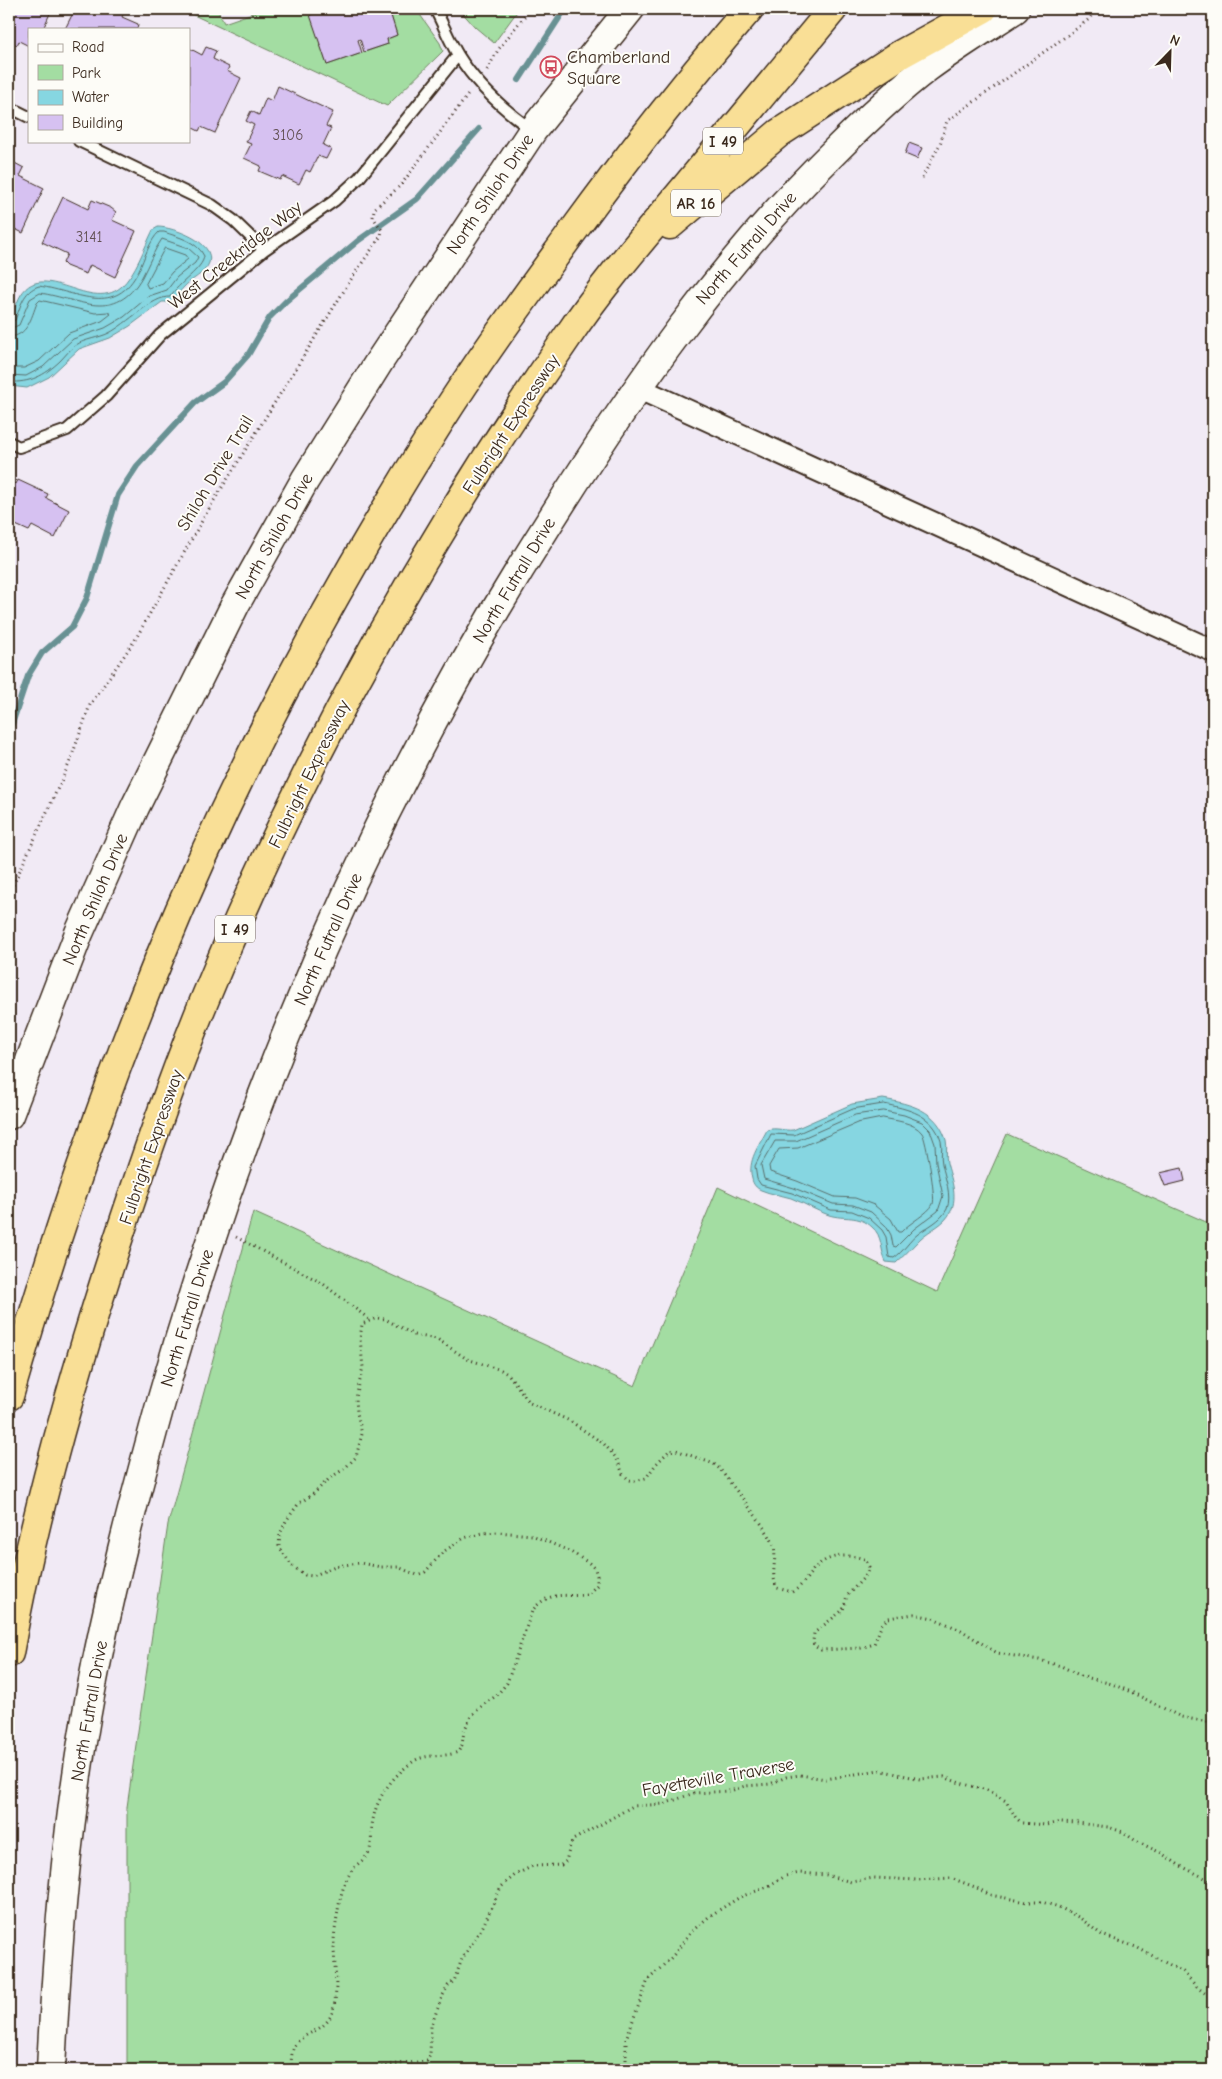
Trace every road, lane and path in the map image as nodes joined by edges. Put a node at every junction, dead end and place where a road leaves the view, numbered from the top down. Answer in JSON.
{"nodes":[{"id":1,"x":435,"y":9,"type":"edge"},
{"id":2,"x":530,"y":9,"type":"edge"},
{"id":3,"x":630,"y":9,"type":"edge"},
{"id":4,"x":749,"y":9,"type":"edge"},
{"id":5,"x":833,"y":9,"type":"edge"},
{"id":6,"x":983,"y":9,"type":"edge"},
{"id":7,"x":1015,"y":9,"type":"edge"},
{"id":8,"x":1096,"y":9,"type":"edge"},
{"id":9,"x":498,"y":50,"type":"dead end"},
{"id":10,"x":458,"y":55,"type":"junction"},
{"id":11,"x":469,"y":93,"type":"dead end"},
{"id":12,"x":9,"y":107,"type":"edge"},
{"id":13,"x":28,"y":116,"type":"edge"},
{"id":14,"x":532,"y":130,"type":"junction"},
{"id":15,"x":82,"y":142,"type":"edge"},
{"id":16,"x":922,"y":178,"type":"dead end"},
{"id":17,"x":264,"y":250,"type":"junction"},
{"id":18,"x":614,"y":273,"type":"junction"},
{"id":19,"x":638,"y":388,"type":"junction"},
{"id":20,"x":9,"y":442,"type":"edge"},
{"id":21,"x":1213,"y":651,"type":"edge"},
{"id":22,"x":9,"y":894,"type":"edge"},
{"id":23,"x":9,"y":1115,"type":"edge"},
{"id":24,"x":231,"y":1234,"type":"dead end"},
{"id":25,"x":370,"y":1320,"type":"junction"},
{"id":26,"x":9,"y":1396,"type":"edge"},
{"id":27,"x":9,"y":1653,"type":"edge"},
{"id":28,"x":1213,"y":1723,"type":"edge"},
{"id":29,"x":1213,"y":1885,"type":"edge"},
{"id":30,"x":1213,"y":1999,"type":"edge"},
{"id":31,"x":52,"y":2070,"type":"edge"},
{"id":32,"x":292,"y":2070,"type":"edge"},
{"id":33,"x":372,"y":2070,"type":"edge"},
{"id":34,"x":626,"y":2070,"type":"edge"}],
"edges":[{"from":1,"to":10,"type":"lane"},
{"from":2,"to":9,"type":"path"},
{"from":3,"to":14,"type":"main road","name":"North Shiloh Drive"},
{"from":4,"to":26,"type":"highway"},
{"from":5,"to":18,"type":"highway","name":"Fulbright Expressway","number":"I 49"},
{"from":6,"to":18,"type":"highway","number":"AR 16"},
{"from":7,"to":19,"type":"main road","name":"North Futrall Drive"},
{"from":8,"to":16,"type":"path"},
{"from":10,"to":14,"type":"lane"},
{"from":10,"to":17,"type":"lane","name":"West Creekridge Way"},
{"from":11,"to":22,"type":"path","name":"Shiloh Drive Trail"},
{"from":12,"to":13,"type":"lane"},
{"from":14,"to":23,"type":"main road","name":"North Shiloh Drive"},
{"from":15,"to":17,"type":"lane"},
{"from":17,"to":20,"type":"lane","name":"West Creekridge Way"},
{"from":18,"to":27,"type":"highway","name":"Fulbright Expressway","number":"I 49"},
{"from":19,"to":21,"type":"street"},
{"from":19,"to":31,"type":"main road","name":"North Futrall Drive"},
{"from":24,"to":25,"type":"path"},
{"from":25,"to":28,"type":"path"},
{"from":25,"to":32,"type":"path"},
{"from":29,"to":33,"type":"path","name":"Fayetteville Traverse"},
{"from":30,"to":34,"type":"path"}]}
